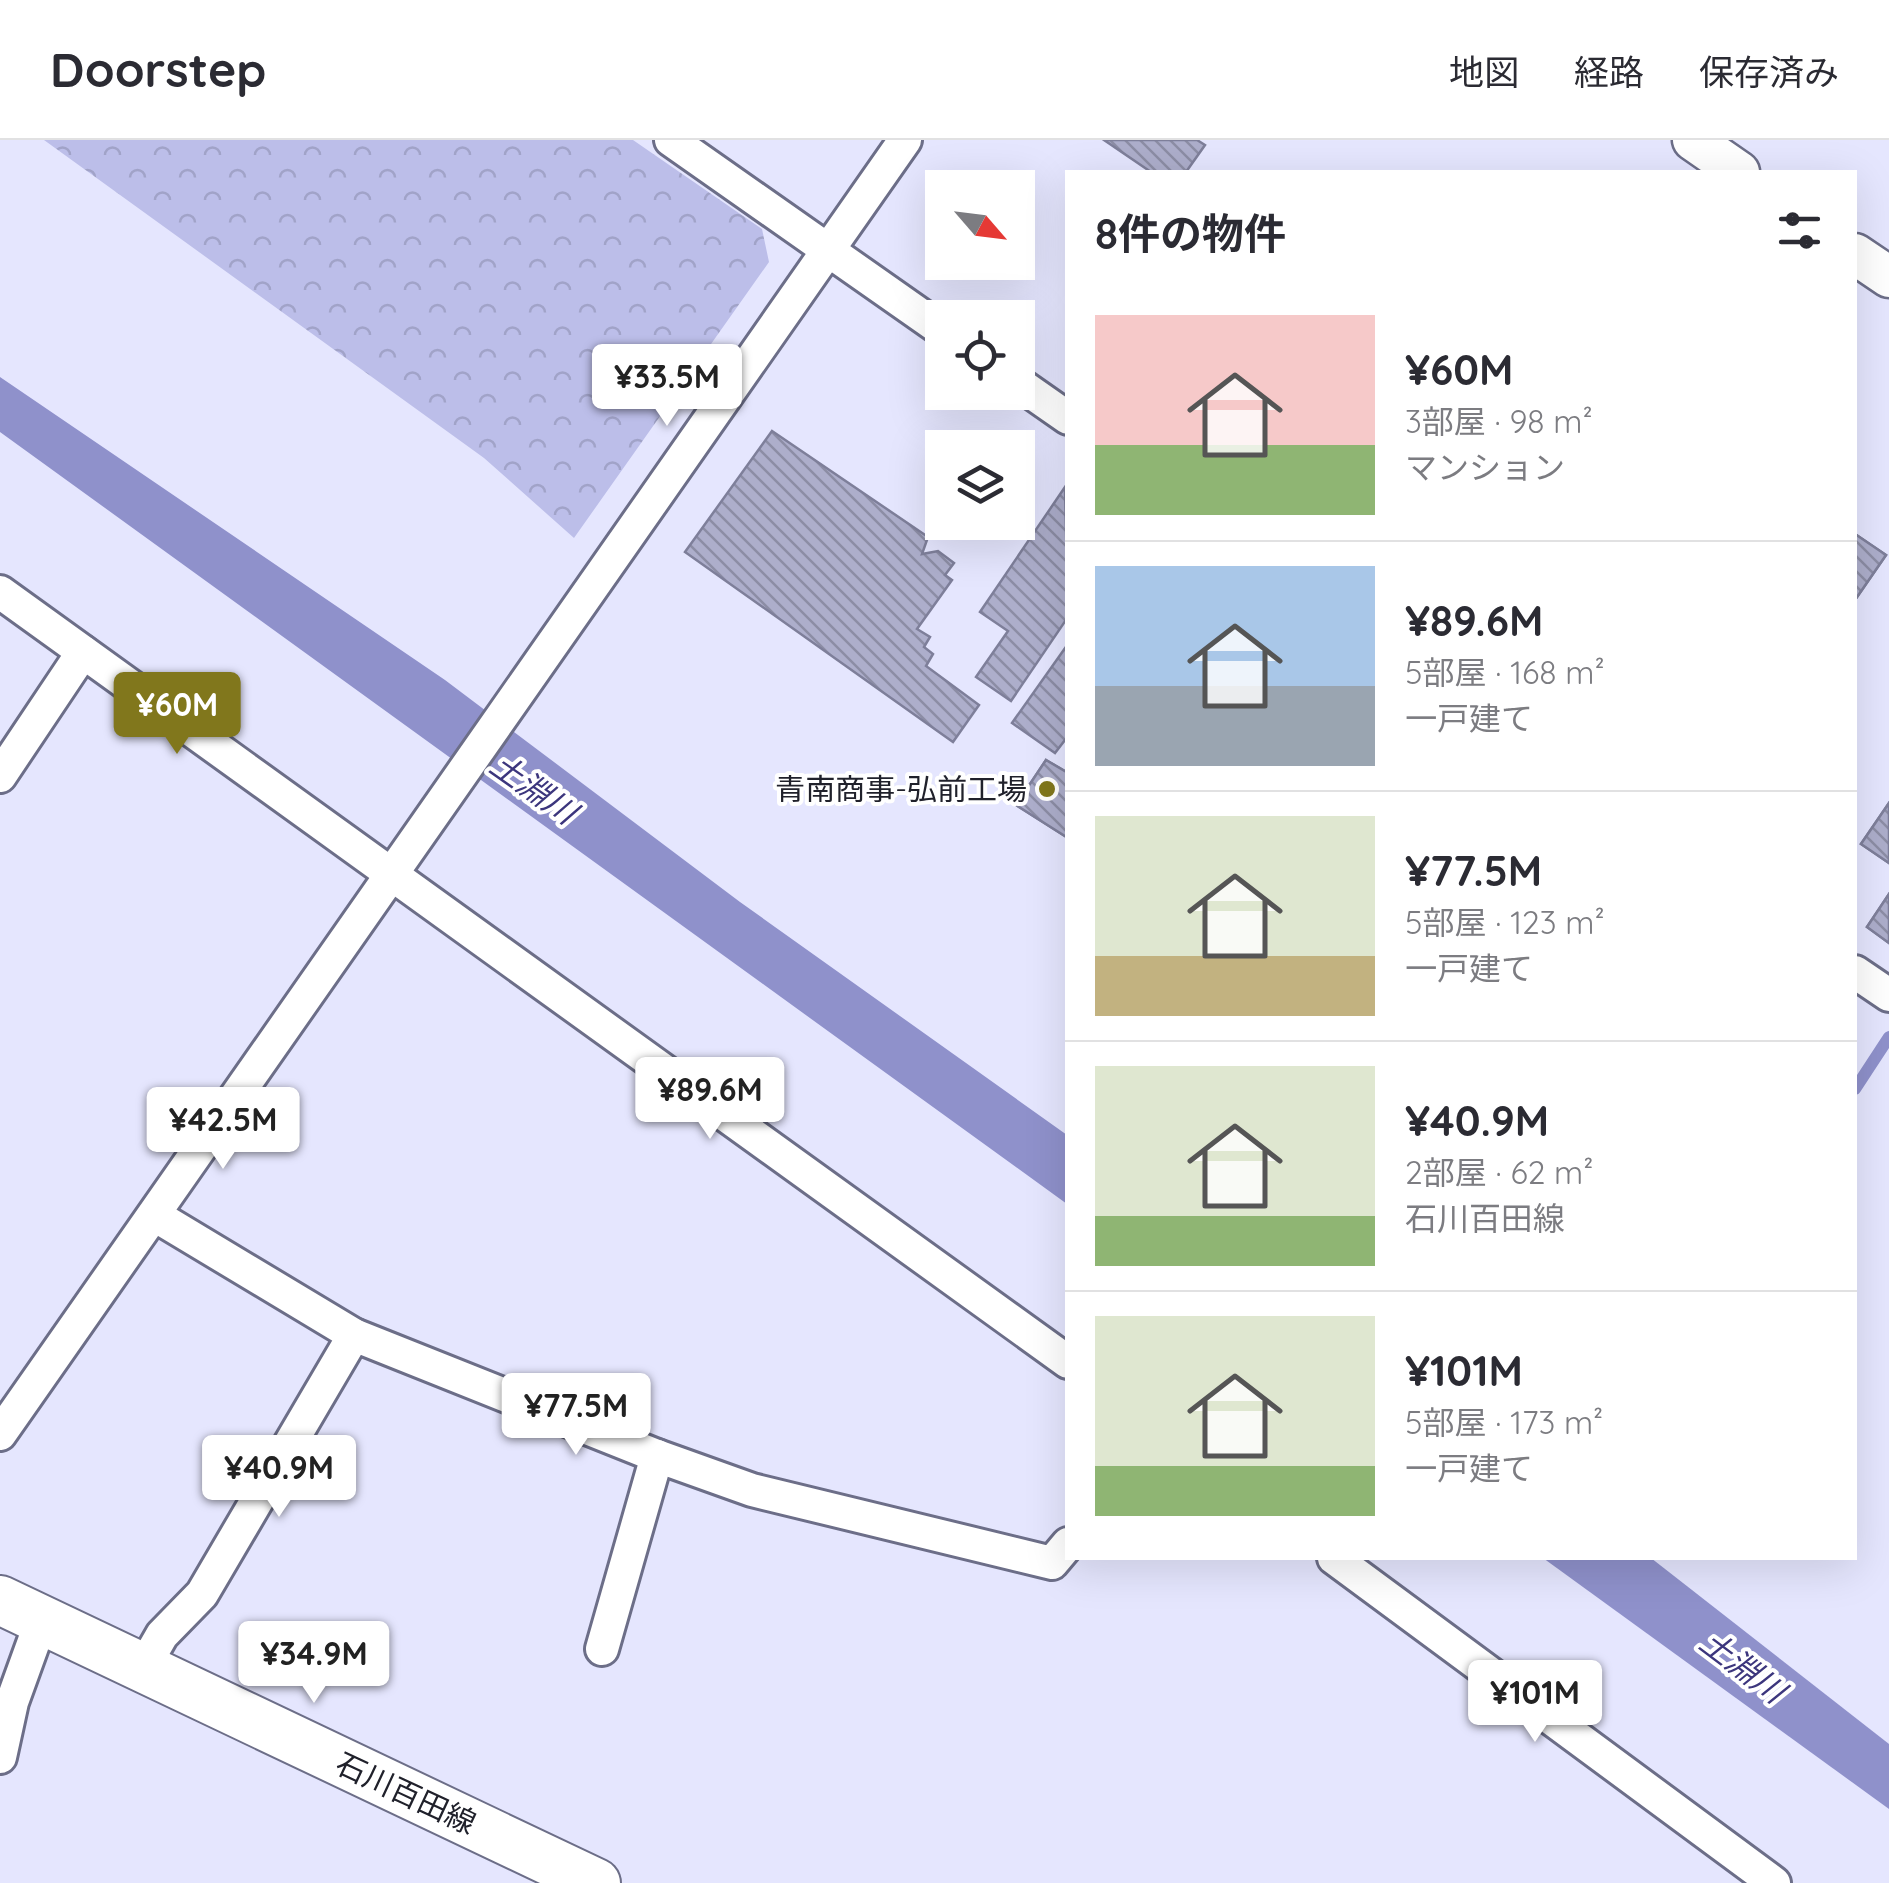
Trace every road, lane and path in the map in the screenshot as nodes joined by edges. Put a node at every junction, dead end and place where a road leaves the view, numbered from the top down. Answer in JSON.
{"nodes":[{"id":1,"x":670,"y":140,"type":"edge"},
{"id":2,"x":905,"y":140,"type":"edge"},
{"id":3,"x":1693,"y":140,"type":"edge"},
{"id":4,"x":1737,"y":170,"type":"edge"},
{"id":5,"x":828,"y":250,"type":"junction"},
{"id":6,"x":1857,"y":255,"type":"edge"},
{"id":7,"x":1889,"y":277,"type":"edge"},
{"id":8,"x":925,"y":318,"type":"edge"},
{"id":9,"x":1035,"y":395,"type":"edge"},
{"id":10,"x":1065,"y":416,"type":"edge"},
{"id":11,"x":0,"y":592,"type":"edge"},
{"id":12,"x":84,"y":652,"type":"junction"},
{"id":13,"x":0,"y":776,"type":"edge"},
{"id":14,"x":390,"y":871,"type":"junction"},
{"id":15,"x":1857,"y":973,"type":"edge"},
{"id":16,"x":1889,"y":996,"type":"edge"},
{"id":17,"x":156,"y":1216,"type":"junction"},
{"id":18,"x":354,"y":1336,"type":"junction"},
{"id":19,"x":1065,"y":1360,"type":"edge"},
{"id":20,"x":0,"y":1434,"type":"edge"},
{"id":21,"x":657,"y":1456,"type":"junction"},
{"id":22,"x":1065,"y":1548,"type":"edge"},
{"id":23,"x":1337,"y":1560,"type":"edge"},
{"id":24,"x":21,"y":1609,"type":"edge"},
{"id":25,"x":602,"y":1649,"type":"dead end"},
{"id":26,"x":143,"y":1668,"type":"junction"},
{"id":27,"x":0,"y":1756,"type":"edge"},
{"id":28,"x":596,"y":1883,"type":"edge"},
{"id":29,"x":1774,"y":1883,"type":"edge"}],
"edges":[{"from":1,"to":5,"type":"street"},
{"from":2,"to":5,"type":"street"},
{"from":3,"to":4,"type":"street"},
{"from":5,"to":8,"type":"street"},
{"from":5,"to":14,"type":"street"},
{"from":6,"to":7,"type":"street"},
{"from":9,"to":10,"type":"street"},
{"from":11,"to":12,"type":"street"},
{"from":12,"to":13,"type":"street"},
{"from":12,"to":14,"type":"street"},
{"from":14,"to":17,"type":"street"},
{"from":14,"to":19,"type":"street"},
{"from":15,"to":16,"type":"street"},
{"from":17,"to":18,"type":"street"},
{"from":17,"to":20,"type":"street"},
{"from":18,"to":21,"type":"street"},
{"from":18,"to":26,"type":"street"},
{"from":21,"to":22,"type":"street"},
{"from":21,"to":25,"type":"street"},
{"from":23,"to":29,"type":"street"},
{"from":24,"to":26,"type":"main road","name":"石川百田線"},
{"from":24,"to":27,"type":"street"},
{"from":26,"to":28,"type":"main road","name":"石川百田線"}]}
